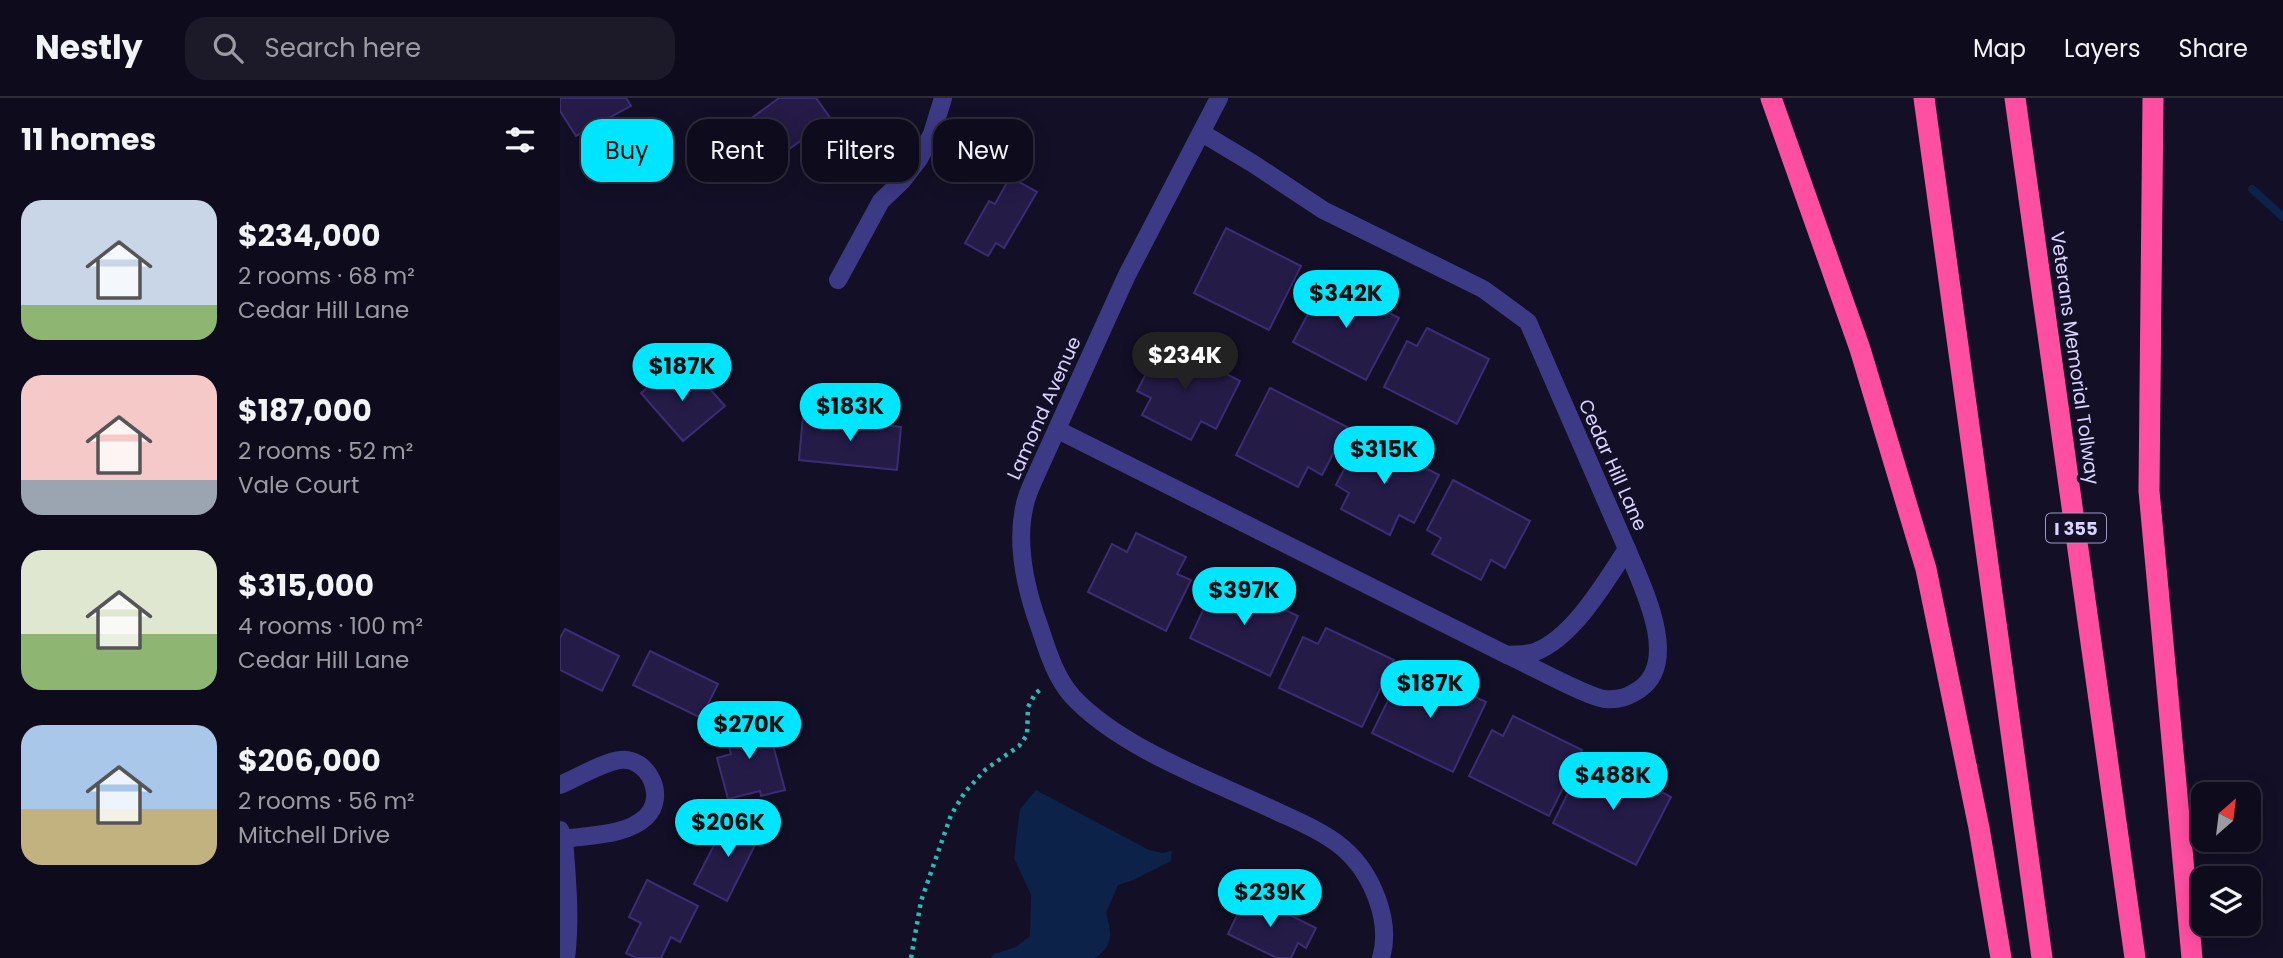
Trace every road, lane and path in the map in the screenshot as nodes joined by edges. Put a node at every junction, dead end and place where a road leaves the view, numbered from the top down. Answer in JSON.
{"nodes":[{"id":1,"x":943,"y":98,"type":"edge"},
{"id":2,"x":1219,"y":98,"type":"edge"},
{"id":3,"x":1771,"y":98,"type":"edge"},
{"id":4,"x":1924,"y":98,"type":"edge"},
{"id":5,"x":2015,"y":98,"type":"edge"},
{"id":6,"x":2153,"y":98,"type":"edge"},
{"id":7,"x":1202,"y":133,"type":"junction"},
{"id":8,"x":838,"y":280,"type":"dead end"},
{"id":9,"x":1058,"y":430,"type":"junction"},
{"id":10,"x":1627,"y":549,"type":"junction"},
{"id":11,"x":1507,"y":655,"type":"junction"},
{"id":12,"x":1059,"y":674,"type":"junction"},
{"id":13,"x":560,"y":785,"type":"edge"},
{"id":14,"x":562,"y":835,"type":"edge"},
{"id":15,"x":566,"y":958,"type":"edge"},
{"id":16,"x":911,"y":958,"type":"edge"},
{"id":17,"x":1381,"y":958,"type":"edge"},
{"id":18,"x":2001,"y":958,"type":"edge"},
{"id":19,"x":2042,"y":958,"type":"edge"},
{"id":20,"x":2135,"y":958,"type":"edge"},
{"id":21,"x":2192,"y":958,"type":"edge"}],
"edges":[{"from":1,"to":8,"type":"street"},
{"from":2,"to":7,"type":"street","name":"Lamond Avenue"},
{"from":3,"to":18,"type":"highway"},
{"from":4,"to":19,"type":"highway"},
{"from":5,"to":20,"type":"highway","name":"Veterans Memorial Tollway","number":"I 355"},
{"from":6,"to":21,"type":"highway"},
{"from":7,"to":9,"type":"street","name":"Lamond Avenue"},
{"from":7,"to":10,"type":"street","name":"Cedar Hill Lane"},
{"from":9,"to":11,"type":"street"},
{"from":9,"to":12,"type":"street","name":"Lamond Avenue"},
{"from":10,"to":11,"type":"street","name":"Cedar Hill Lane"},
{"from":10,"to":11,"type":"street"},
{"from":12,"to":16,"type":"path"},
{"from":12,"to":17,"type":"street","name":"Lamond Avenue"},
{"from":13,"to":14,"type":"street"},
{"from":14,"to":15,"type":"street"}]}
